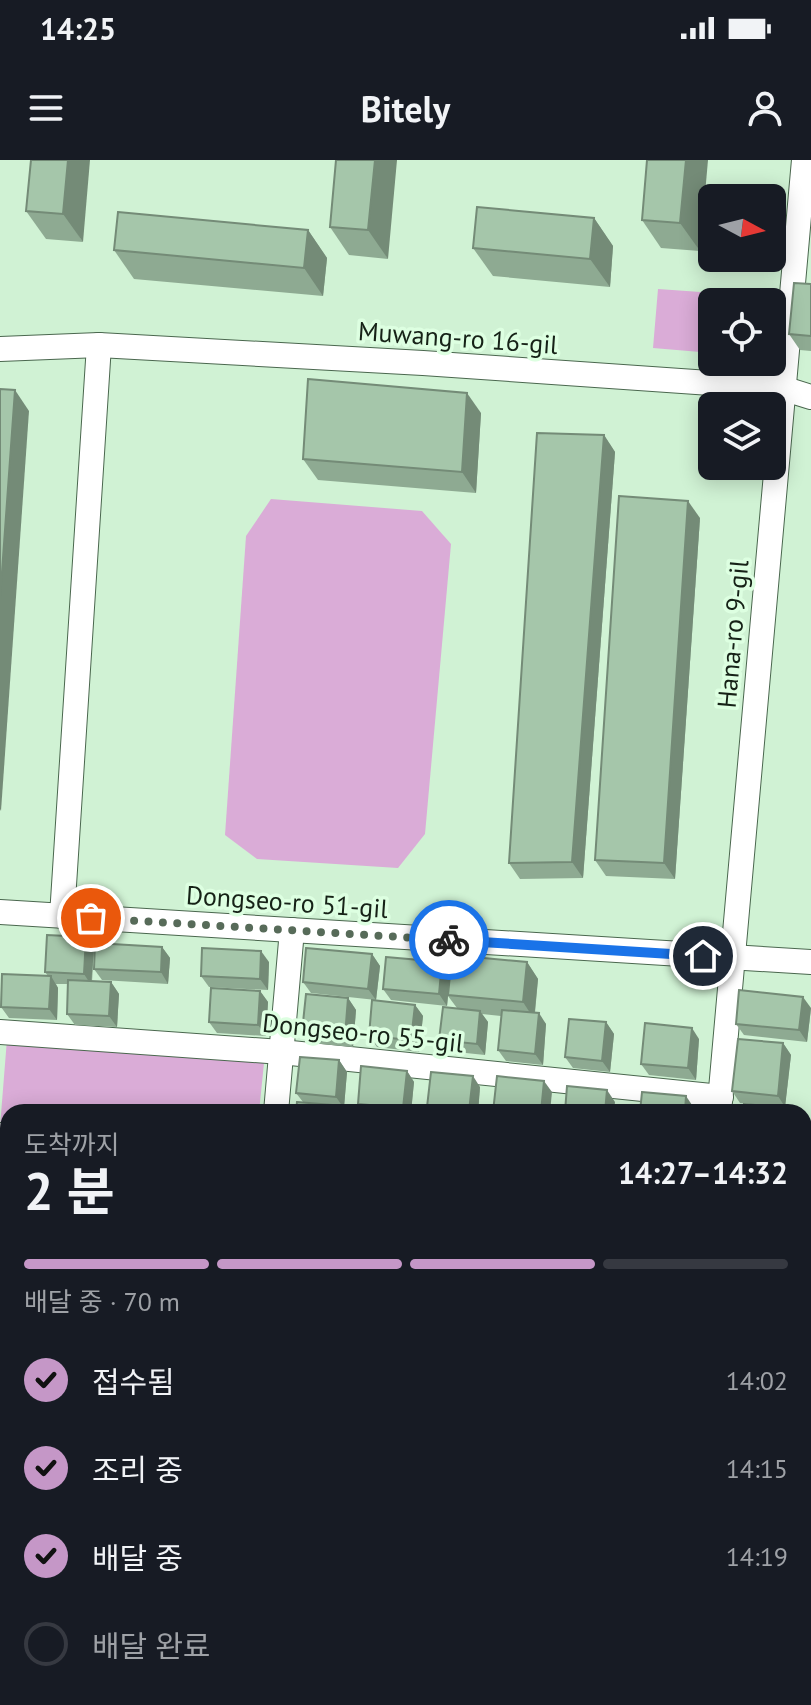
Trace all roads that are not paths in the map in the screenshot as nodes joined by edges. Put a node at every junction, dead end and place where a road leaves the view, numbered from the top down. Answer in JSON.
{"nodes":[{"id":1,"x":804,"y":160,"type":"edge"},
{"id":2,"x":99,"y":345,"type":"junction"},
{"id":3,"x":0,"y":349,"type":"edge"},
{"id":4,"x":782,"y":388,"type":"junction"},
{"id":5,"x":811,"y":397,"type":"edge"},
{"id":6,"x":0,"y":912,"type":"edge"},
{"id":7,"x":62,"y":916,"type":"junction"},
{"id":8,"x":292,"y":930,"type":"junction"},
{"id":9,"x":734,"y":958,"type":"junction"},
{"id":10,"x":811,"y":962,"type":"edge"},
{"id":11,"x":0,"y":1032,"type":"edge"},
{"id":12,"x":281,"y":1052,"type":"junction"},
{"id":13,"x":277,"y":1104,"type":"edge"},
{"id":14,"x":720,"y":1104,"type":"edge"}],
"edges":[{"from":1,"to":4,"type":"street","name":"Hana-ro 9-gil"},
{"from":2,"to":3,"type":"street","name":"Muwang-ro 16-gil"},
{"from":2,"to":4,"type":"street","name":"Muwang-ro 16-gil"},
{"from":2,"to":7,"type":"street"},
{"from":4,"to":5,"type":"street","name":"Muwang-ro 16-gil"},
{"from":4,"to":9,"type":"street","name":"Hana-ro 9-gil"},
{"from":6,"to":7,"type":"street","name":"Dongseo-ro 51-gil"},
{"from":7,"to":8,"type":"street","name":"Dongseo-ro 51-gil"},
{"from":8,"to":9,"type":"street","name":"Dongseo-ro 51-gil"},
{"from":8,"to":12,"type":"street"},
{"from":9,"to":10,"type":"street","name":"Dongseo-ro 51-gil"},
{"from":9,"to":14,"type":"street","name":"Hana-ro 9-gil"},
{"from":11,"to":12,"type":"street","name":"Dongseo-ro 55-gil"},
{"from":12,"to":13,"type":"street"},
{"from":12,"to":14,"type":"street","name":"Dongseo-ro 55-gil"}]}
